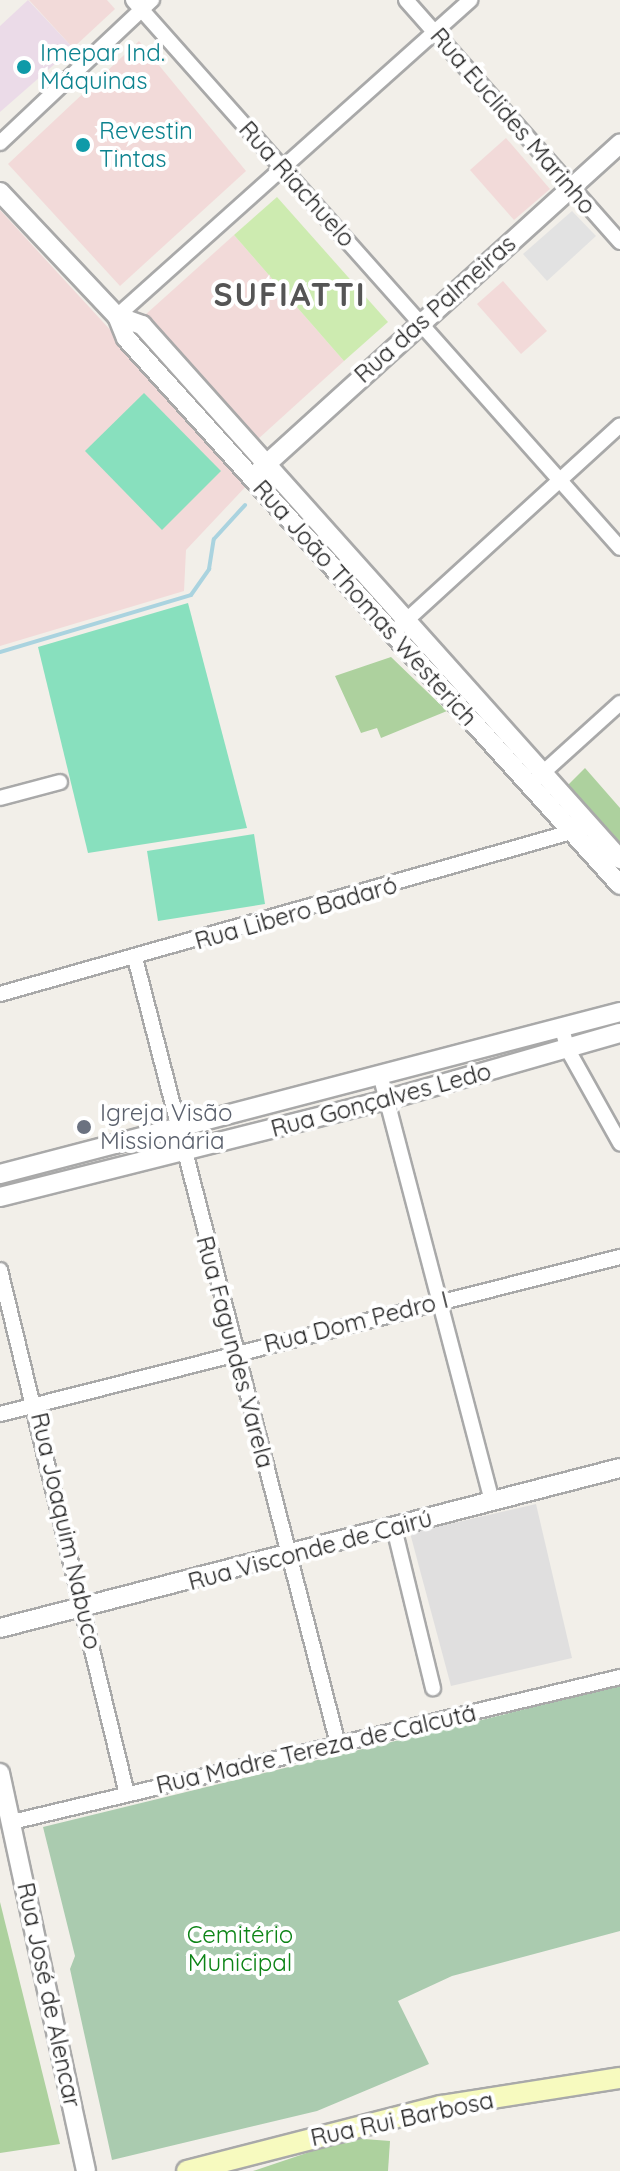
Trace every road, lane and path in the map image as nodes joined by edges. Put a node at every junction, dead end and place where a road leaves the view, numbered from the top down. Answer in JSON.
{"nodes":[{"id":1,"x":406,"y":0,"type":"edge"},
{"id":2,"x":470,"y":0,"type":"edge"},
{"id":3,"x":142,"y":3,"type":"edge"},
{"id":4,"x":434,"y":32,"type":"junction"},
{"id":5,"x":0,"y":143,"type":"edge"},
{"id":6,"x":620,"y":144,"type":"edge"},
{"id":7,"x":283,"y":170,"type":"junction"},
{"id":8,"x":571,"y":188,"type":"junction"},
{"id":9,"x":0,"y":192,"type":"edge"},
{"id":10,"x":620,"y":242,"type":"edge"},
{"id":11,"x":117,"y":316,"type":"junction"},
{"id":12,"x":419,"y":321,"type":"junction"},
{"id":13,"x":203,"y":393,"type":"junction"},
{"id":14,"x":188,"y":406,"type":"junction"},
{"id":15,"x":620,"y":425,"type":"edge"},
{"id":16,"x":266,"y":463,"type":"junction"},
{"id":17,"x":252,"y":477,"type":"junction"},
{"id":18,"x":559,"y":480,"type":"junction"},
{"id":19,"x":341,"y":546,"type":"junction"},
{"id":20,"x":620,"y":548,"type":"edge"},
{"id":21,"x":325,"y":560,"type":"junction"},
{"id":22,"x":406,"y":621,"type":"junction"},
{"id":23,"x":391,"y":635,"type":"junction"},
{"id":24,"x":620,"y":703,"type":"edge"},
{"id":25,"x":477,"y":714,"type":"junction"},
{"id":26,"x":536,"y":779,"type":"junction"},
{"id":27,"x":60,"y":782,"type":"dead end"},
{"id":28,"x":0,"y":798,"type":"edge"},
{"id":29,"x":582,"y":829,"type":"junction"},
{"id":30,"x":620,"y":859,"type":"edge"},
{"id":31,"x":620,"y":885,"type":"edge"},
{"id":32,"x":135,"y":958,"type":"junction"},
{"id":33,"x":0,"y":994,"type":"edge"},
{"id":34,"x":620,"y":1012,"type":"edge"},
{"id":35,"x":562,"y":1029,"type":"junction"},
{"id":36,"x":620,"y":1033,"type":"edge"},
{"id":37,"x":568,"y":1050,"type":"junction"},
{"id":38,"x":478,"y":1052,"type":"junction"},
{"id":39,"x":483,"y":1073,"type":"junction"},
{"id":40,"x":381,"y":1078,"type":"junction"},
{"id":41,"x":386,"y":1100,"type":"junction"},
{"id":42,"x":277,"y":1104,"type":"junction"},
{"id":43,"x":283,"y":1125,"type":"junction"},
{"id":44,"x":177,"y":1129,"type":"junction"},
{"id":45,"x":620,"y":1143,"type":"edge"},
{"id":46,"x":182,"y":1150,"type":"junction"},
{"id":47,"x":76,"y":1154,"type":"junction"},
{"id":48,"x":0,"y":1174,"type":"edge"},
{"id":49,"x":81,"y":1177,"type":"junction"},
{"id":50,"x":0,"y":1197,"type":"edge"},
{"id":51,"x":620,"y":1257,"type":"edge"},
{"id":52,"x":0,"y":1270,"type":"edge"},
{"id":53,"x":439,"y":1301,"type":"junction"},
{"id":54,"x":235,"y":1353,"type":"junction"},
{"id":55,"x":36,"y":1405,"type":"junction"},
{"id":56,"x":0,"y":1414,"type":"edge"},
{"id":57,"x":620,"y":1468,"type":"edge"},
{"id":58,"x":492,"y":1502,"type":"junction"},
{"id":59,"x":394,"y":1528,"type":"junction"},
{"id":60,"x":289,"y":1556,"type":"junction"},
{"id":61,"x":84,"y":1608,"type":"junction"},
{"id":62,"x":0,"y":1628,"type":"edge"},
{"id":63,"x":620,"y":1677,"type":"edge"},
{"id":64,"x":433,"y":1688,"type":"dead end"},
{"id":65,"x":338,"y":1744,"type":"junction"},
{"id":66,"x":0,"y":1773,"type":"edge"},
{"id":67,"x":127,"y":1794,"type":"junction"},
{"id":68,"x":12,"y":1822,"type":"junction"},
{"id":69,"x":620,"y":2078,"type":"edge"},
{"id":70,"x":86,"y":2171,"type":"edge"},
{"id":71,"x":187,"y":2171,"type":"edge"}],
"edges":[{"from":1,"to":4,"type":"street","name":"Rua Euclides Marinho"},
{"from":2,"to":4,"type":"street"},
{"from":3,"to":5,"type":"street"},
{"from":3,"to":7,"type":"street","name":"Rua Riachuelo"},
{"from":4,"to":7,"type":"street"},
{"from":4,"to":8,"type":"street","name":"Rua Euclides Marinho"},
{"from":6,"to":8,"type":"street","name":"Rua das Palmeiras"},
{"from":7,"to":11,"type":"street"},
{"from":7,"to":12,"type":"street","name":"Rua Riachuelo"},
{"from":8,"to":10,"type":"street","name":"Rua Euclides Marinho"},
{"from":8,"to":12,"type":"street","name":"Rua das Palmeiras"},
{"from":9,"to":11,"type":"street","name":"Rua João Thomas Westerich"},
{"from":11,"to":13,"type":"street","name":"Rua João Thomas Westerich"},
{"from":11,"to":14,"type":"street","name":"Rua João Thomas Westerich"},
{"from":12,"to":16,"type":"street","name":"Rua das Palmeiras"},
{"from":12,"to":18,"type":"street","name":"Rua Riachuelo"},
{"from":13,"to":14,"type":"street"},
{"from":13,"to":16,"type":"street","name":"Rua João Thomas Westerich"},
{"from":14,"to":17,"type":"street","name":"Rua João Thomas Westerich"},
{"from":15,"to":18,"type":"street"},
{"from":16,"to":17,"type":"street","name":"Rua das Palmeiras"},
{"from":16,"to":19,"type":"street","name":"Rua João Thomas Westerich"},
{"from":17,"to":21,"type":"street","name":"Rua João Thomas Westerich"},
{"from":18,"to":20,"type":"street","name":"Rua Riachuelo"},
{"from":18,"to":22,"type":"street"},
{"from":19,"to":21,"type":"street"},
{"from":19,"to":22,"type":"street","name":"Rua João Thomas Westerich"},
{"from":21,"to":23,"type":"street","name":"Rua João Thomas Westerich"},
{"from":22,"to":23,"type":"street"},
{"from":22,"to":25,"type":"street","name":"Rua João Thomas Westerich"},
{"from":23,"to":25,"type":"street","name":"Rua João Thomas Westerich"},
{"from":24,"to":26,"type":"street"},
{"from":25,"to":26,"type":"street","name":"Rua João Thomas Westerich"},
{"from":26,"to":29,"type":"street","name":"Rua João Thomas Westerich"},
{"from":27,"to":28,"type":"street"},
{"from":29,"to":30,"type":"street","name":"Rua João Thomas Westerich"},
{"from":29,"to":31,"type":"street","name":"Rua João Thomas Westerich"},
{"from":29,"to":32,"type":"street","name":"Rua Libero Badaró"},
{"from":32,"to":33,"type":"street","name":"Rua Libero Badaró"},
{"from":32,"to":44,"type":"street","name":"Rua Fagundes Varela"},
{"from":34,"to":35,"type":"street","name":"Rua Gonçalves Ledo"},
{"from":35,"to":37,"type":"street"},
{"from":35,"to":38,"type":"street","name":"Rua Gonçalves Ledo"},
{"from":36,"to":37,"type":"street","name":"Rua Gonçalves Ledo"},
{"from":37,"to":39,"type":"street","name":"Rua Gonçalves Ledo"},
{"from":37,"to":45,"type":"street"},
{"from":38,"to":39,"type":"street"},
{"from":38,"to":40,"type":"street","name":"Rua Gonçalves Ledo"},
{"from":39,"to":41,"type":"street","name":"Rua Gonçalves Ledo"},
{"from":40,"to":41,"type":"street"},
{"from":40,"to":42,"type":"street","name":"Rua Gonçalves Ledo"},
{"from":41,"to":43,"type":"street","name":"Rua Gonçalves Ledo"},
{"from":41,"to":53,"type":"street"},
{"from":42,"to":43,"type":"street"},
{"from":42,"to":44,"type":"street","name":"Rua Gonçalves Ledo"},
{"from":43,"to":46,"type":"street","name":"Rua Gonçalves Ledo"},
{"from":44,"to":46,"type":"street","name":"Rua Fagundes Varela"},
{"from":44,"to":47,"type":"street","name":"Rua Gonçalves Ledo"},
{"from":46,"to":49,"type":"street","name":"Rua Gonçalves Ledo"},
{"from":46,"to":54,"type":"street","name":"Rua Fagundes Varela"},
{"from":47,"to":48,"type":"street","name":"Rua Gonçalves Ledo"},
{"from":47,"to":49,"type":"street"},
{"from":49,"to":50,"type":"street","name":"Rua Gonçalves Ledo"},
{"from":51,"to":53,"type":"street","name":"Rua Dom Pedro I"},
{"from":52,"to":55,"type":"street","name":"Rua Joaquim Nabuco"},
{"from":53,"to":54,"type":"street","name":"Rua Dom Pedro I"},
{"from":53,"to":58,"type":"street"},
{"from":54,"to":55,"type":"street","name":"Rua Dom Pedro I"},
{"from":54,"to":60,"type":"street","name":"Rua Fagundes Varela"},
{"from":55,"to":56,"type":"street","name":"Rua Dom Pedro I"},
{"from":55,"to":61,"type":"street","name":"Rua Joaquim Nabuco"},
{"from":57,"to":58,"type":"street","name":"Rua Visconde de Cairú"},
{"from":58,"to":59,"type":"street","name":"Rua Visconde de Cairú"},
{"from":59,"to":60,"type":"street","name":"Rua Visconde de Cairú"},
{"from":59,"to":64,"type":"street"},
{"from":60,"to":61,"type":"street","name":"Rua Visconde de Cairú"},
{"from":60,"to":65,"type":"street","name":"Rua Fagundes Varela"},
{"from":61,"to":62,"type":"street","name":"Rua Visconde de Cairú"},
{"from":61,"to":67,"type":"street","name":"Rua Joaquim Nabuco"},
{"from":63,"to":65,"type":"street","name":"Rua Madre Tereza de Calcutá"},
{"from":65,"to":67,"type":"street","name":"Rua Madre Tereza de Calcutá"},
{"from":66,"to":68,"type":"street","name":"Rua José de Alencar"},
{"from":67,"to":68,"type":"street","name":"Rua Madre Tereza de Calcutá"},
{"from":68,"to":70,"type":"street","name":"Rua José de Alencar"},
{"from":69,"to":71,"type":"main road","name":"Rua Rui Barbosa"}]}
